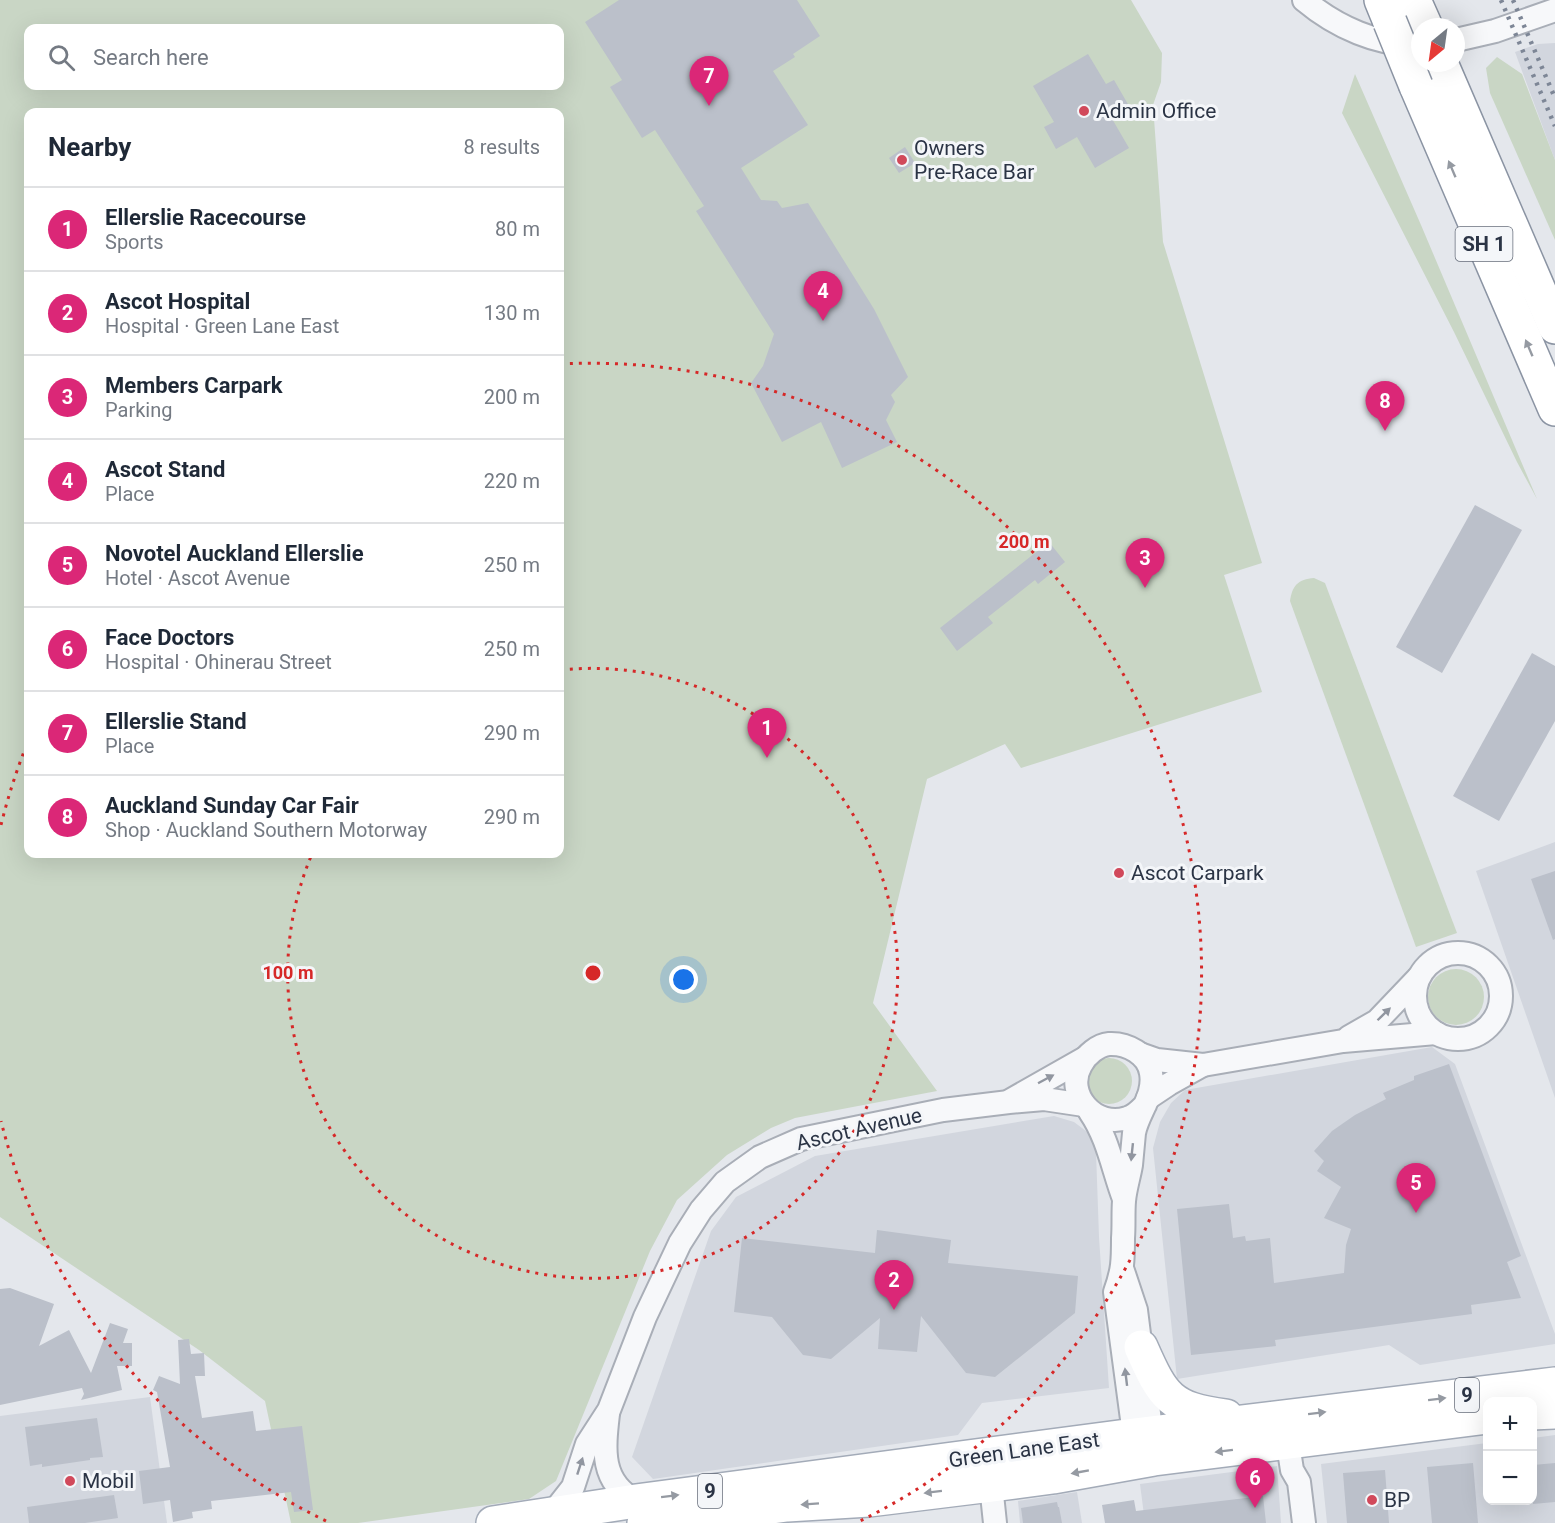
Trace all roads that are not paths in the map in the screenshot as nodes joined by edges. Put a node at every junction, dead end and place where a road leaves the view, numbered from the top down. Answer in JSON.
{"nodes":[{"id":1,"x":1304,"y":0,"type":"edge"},
{"id":2,"x":1555,"y":10,"type":"edge"},
{"id":3,"x":1385,"y":11,"type":"edge"},
{"id":4,"x":1465,"y":38,"type":"edge"},
{"id":5,"x":1411,"y":39,"type":"edge"},
{"id":6,"x":1445,"y":72,"type":"edge"},
{"id":7,"x":1521,"y":248,"type":"junction"},
{"id":8,"x":1555,"y":303,"type":"edge"},
{"id":9,"x":1555,"y":327,"type":"edge"},
{"id":10,"x":1554,"y":410,"type":"edge"},
{"id":11,"x":1418,"y":978,"type":"junction"},
{"id":12,"x":1436,"y":1033,"type":"junction"},
{"id":13,"x":1343,"y":1041,"type":"junction"},
{"id":14,"x":1140,"y":1054,"type":"junction"},
{"id":15,"x":1085,"y":1058,"type":"junction"},
{"id":16,"x":1203,"y":1065,"type":"junction"},
{"id":17,"x":1009,"y":1102,"type":"junction"},
{"id":18,"x":1147,"y":1102,"type":"junction"},
{"id":19,"x":1087,"y":1109,"type":"junction"},
{"id":20,"x":1124,"y":1200,"type":"junction"},
{"id":21,"x":1123,"y":1270,"type":"junction"},
{"id":22,"x":1141,"y":1347,"type":"junction"},
{"id":23,"x":1555,"y":1384,"type":"edge"},
{"id":24,"x":609,"y":1410,"type":"junction"},
{"id":25,"x":1555,"y":1412,"type":"edge"},
{"id":26,"x":1537,"y":1413,"type":"edge"},
{"id":27,"x":1483,"y":1418,"type":"edge"},
{"id":28,"x":1259,"y":1421,"type":"junction"},
{"id":29,"x":1294,"y":1442,"type":"junction"},
{"id":30,"x":1144,"y":1447,"type":"junction"},
{"id":31,"x":992,"y":1485,"type":"junction"},
{"id":32,"x":640,"y":1512,"type":"edge"},
{"id":33,"x":550,"y":1515,"type":"junction"},
{"id":34,"x":493,"y":1523,"type":"edge"},
{"id":35,"x":995,"y":1523,"type":"edge"},
{"id":36,"x":1304,"y":1523,"type":"edge"}],
"edges":[{"from":1,"to":5,"type":"street"},
{"from":2,"to":4,"type":"street"},
{"from":10,"to":3,"type":"main road","number":"SH 1","one_way":true,"bridge":true},
{"from":6,"to":7,"type":"main road","number":"SH 1"},
{"from":7,"to":8,"type":"main road"},
{"from":7,"to":9,"type":"main road","number":"SH 1"},
{"from":11,"to":12,"type":"street"},
{"from":11,"to":12,"type":"street"},
{"from":13,"to":11,"type":"street","one_way":true},
{"from":12,"to":13,"type":"street"},
{"from":13,"to":16,"type":"street"},
{"from":14,"to":15,"type":"street"},
{"from":14,"to":16,"type":"street"},
{"from":14,"to":18,"type":"street"},
{"from":17,"to":15,"type":"street","name":"Ascot Avenue","one_way":true},
{"from":15,"to":19,"type":"street"},
{"from":16,"to":18,"type":"street"},
{"from":17,"to":19,"type":"street","name":"Ascot Avenue"},
{"from":17,"to":24,"type":"street","name":"Ascot Avenue"},
{"from":18,"to":19,"type":"street"},
{"from":18,"to":20,"type":"street","one_way":true},
{"from":19,"to":20,"type":"street"},
{"from":20,"to":21,"type":"street"},
{"from":21,"to":22,"type":"street"},
{"from":30,"to":21,"type":"street","one_way":true},
{"from":22,"to":28,"type":"main road"},
{"from":22,"to":30,"type":"street"},
{"from":28,"to":23,"type":"main road","name":"Green Lane East","number":"9","one_way":true},
{"from":24,"to":32,"type":"street","name":"Ascot Avenue"},
{"from":33,"to":24,"type":"street","name":"Ascot Avenue","one_way":true},
{"from":25,"to":26,"type":"main road"},
{"from":27,"to":29,"type":"main road","name":"Green Lane East","number":"9"},
{"from":28,"to":30,"type":"main road","name":"Green Lane East","number":"9"},
{"from":29,"to":30,"type":"main road","name":"Green Lane East","number":"9","one_way":true},
{"from":29,"to":36,"type":"street"},
{"from":30,"to":31,"type":"main road","name":"Green Lane East","number":"9","one_way":true},
{"from":32,"to":30,"type":"main road","name":"Green Lane East","number":"9","one_way":true},
{"from":31,"to":32,"type":"main road","name":"Green Lane East","number":"9","one_way":true},
{"from":31,"to":35,"type":"street"},
{"from":32,"to":33,"type":"main road","name":"Green Lane East","number":"9"},
{"from":33,"to":34,"type":"main road","name":"Green Lane East","number":"9"}]}
